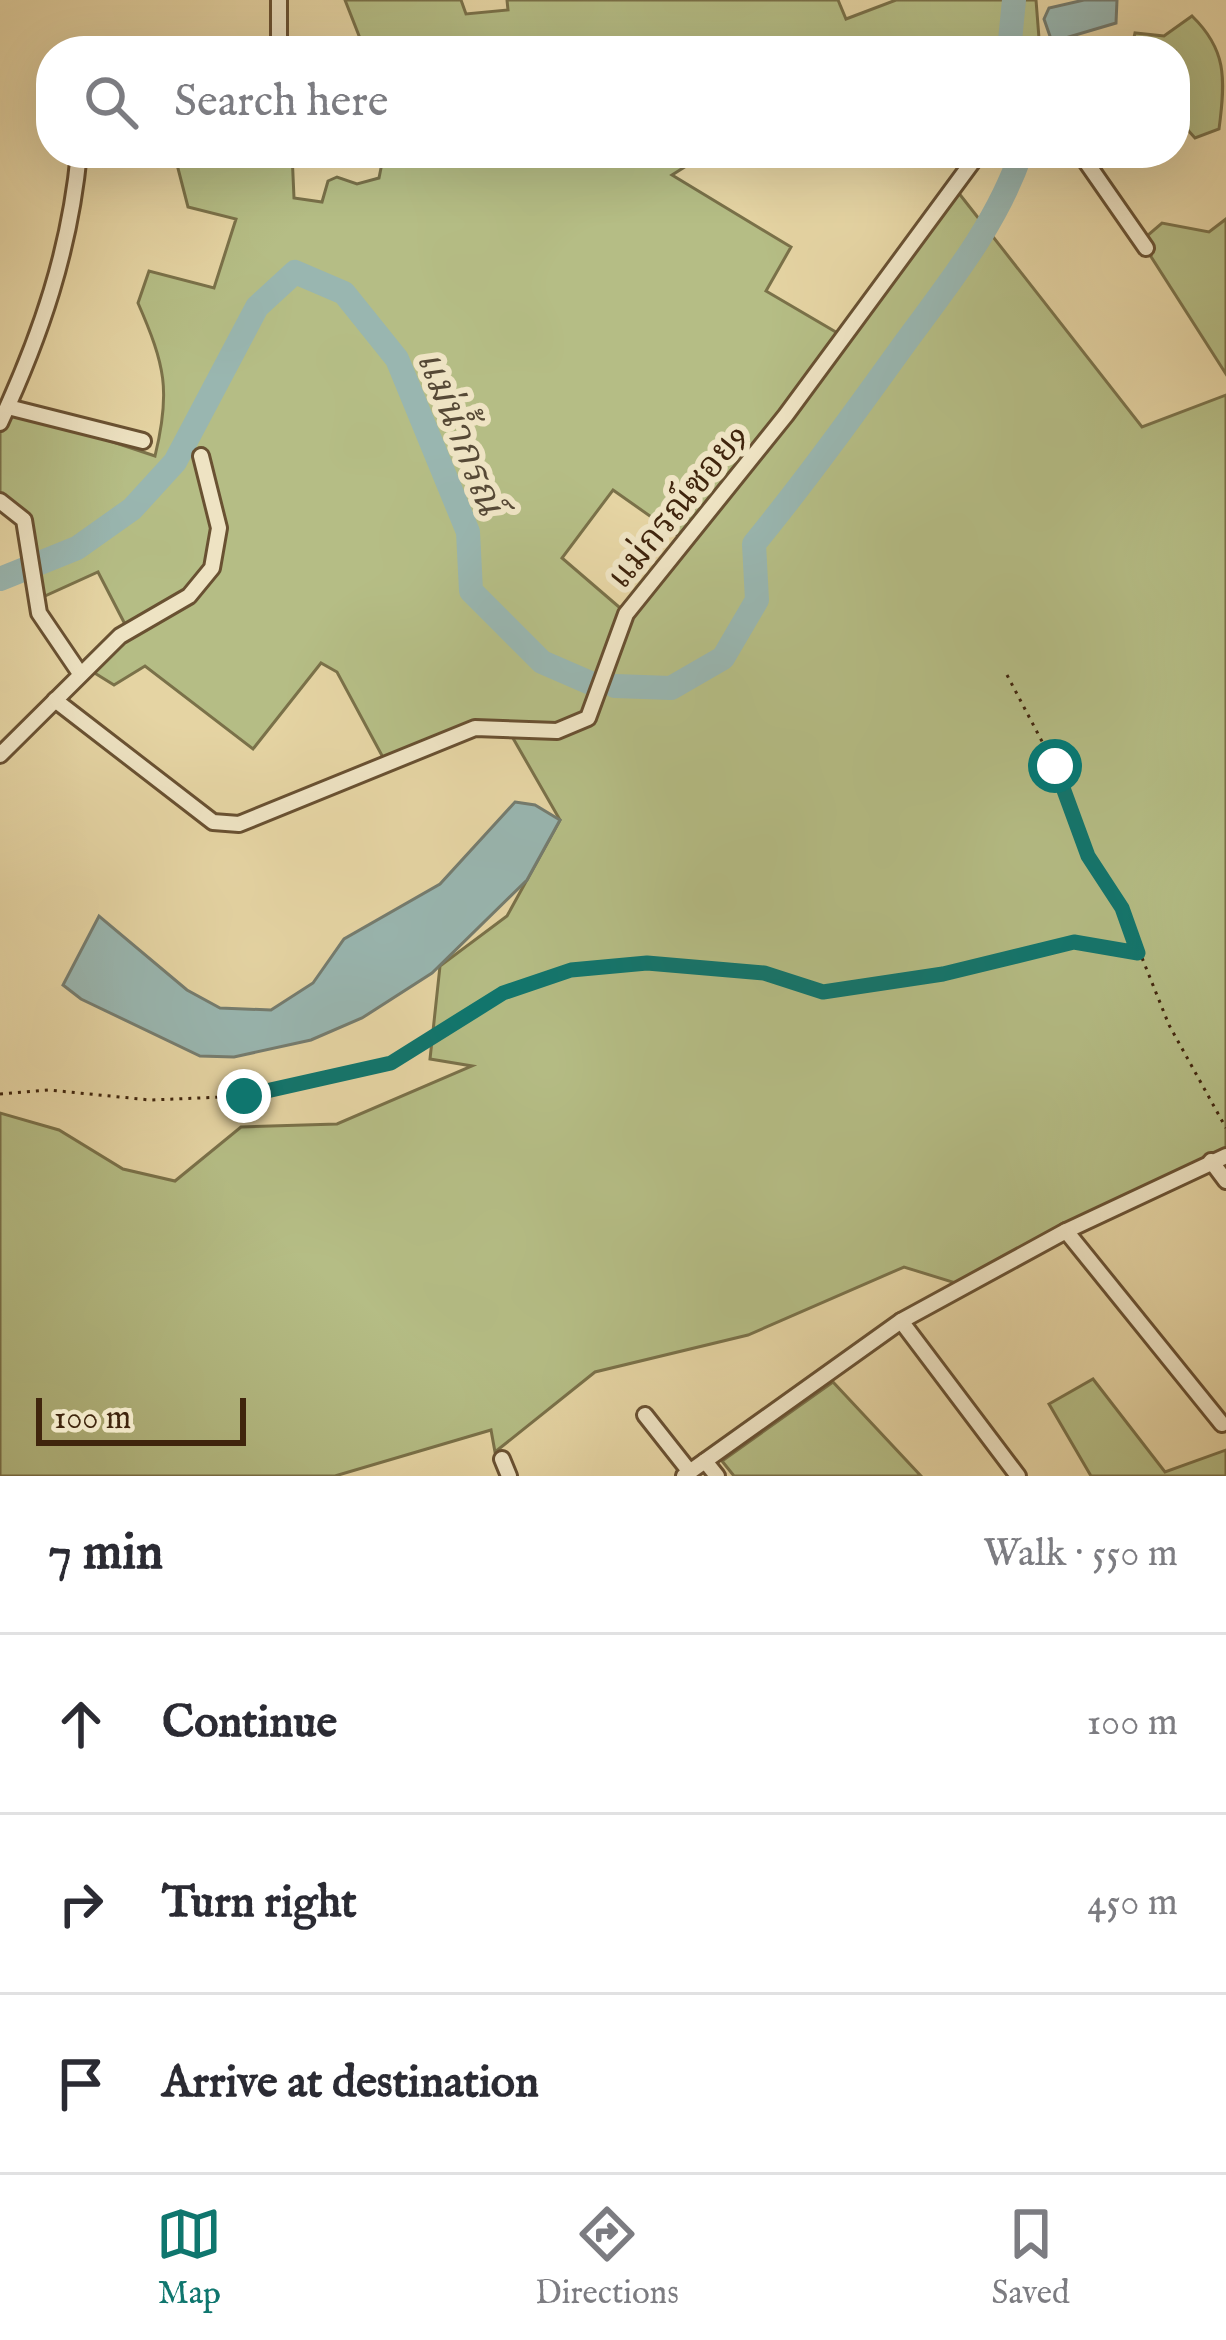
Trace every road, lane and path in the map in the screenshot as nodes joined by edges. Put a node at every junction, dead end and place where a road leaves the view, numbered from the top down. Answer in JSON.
{"nodes":[{"id":1,"x":279,"y":0,"type":"edge"},
{"id":2,"x":279,"y":36,"type":"edge"},
{"id":3,"x":78,"y":168,"type":"edge"},
{"id":4,"x":968,"y":168,"type":"edge"},
{"id":5,"x":1090,"y":168,"type":"edge"},
{"id":6,"x":1146,"y":248,"type":"dead end"},
{"id":7,"x":8,"y":407,"type":"junction"},
{"id":8,"x":0,"y":423,"type":"edge"},
{"id":9,"x":142,"y":441,"type":"dead end"},
{"id":10,"x":200,"y":456,"type":"dead end"},
{"id":11,"x":0,"y":501,"type":"edge"},
{"id":12,"x":80,"y":672,"type":"junction"},
{"id":13,"x":1007,"y":675,"type":"dead end"},
{"id":14,"x":56,"y":700,"type":"junction"},
{"id":15,"x":0,"y":755,"type":"edge"},
{"id":16,"x":1138,"y":953,"type":"junction"},
{"id":17,"x":0,"y":1094,"type":"edge"},
{"id":18,"x":1226,"y":1128,"type":"edge"},
{"id":19,"x":1218,"y":1158,"type":"edge"},
{"id":20,"x":1226,"y":1181,"type":"edge"},
{"id":21,"x":1066,"y":1231,"type":"junction"},
{"id":22,"x":901,"y":1321,"type":"junction"},
{"id":23,"x":646,"y":1415,"type":"dead end"},
{"id":24,"x":1222,"y":1424,"type":"dead end"},
{"id":25,"x":502,"y":1459,"type":"dead end"},
{"id":26,"x":705,"y":1462,"type":"junction"},
{"id":27,"x":687,"y":1474,"type":"edge"},
{"id":28,"x":509,"y":1476,"type":"edge"},
{"id":29,"x":717,"y":1476,"type":"edge"},
{"id":30,"x":1018,"y":1476,"type":"edge"}],
"edges":[{"from":1,"to":2,"type":"street"},
{"from":3,"to":7,"type":"street"},
{"from":4,"to":14,"type":"street","name":"แม่กรณ์ซอย9"},
{"from":5,"to":6,"type":"street"},
{"from":7,"to":8,"type":"street"},
{"from":7,"to":9,"type":"street"},
{"from":10,"to":12,"type":"street"},
{"from":11,"to":12,"type":"street"},
{"from":12,"to":14,"type":"street"},
{"from":13,"to":16,"type":"path"},
{"from":14,"to":15,"type":"street"},
{"from":16,"to":17,"type":"path"},
{"from":16,"to":18,"type":"path"},
{"from":19,"to":20,"type":"street"},
{"from":19,"to":21,"type":"street"},
{"from":21,"to":22,"type":"street"},
{"from":21,"to":24,"type":"street"},
{"from":22,"to":26,"type":"street"},
{"from":22,"to":30,"type":"street"},
{"from":23,"to":27,"type":"street"},
{"from":25,"to":28,"type":"street"},
{"from":26,"to":27,"type":"street"},
{"from":26,"to":29,"type":"street"}]}
